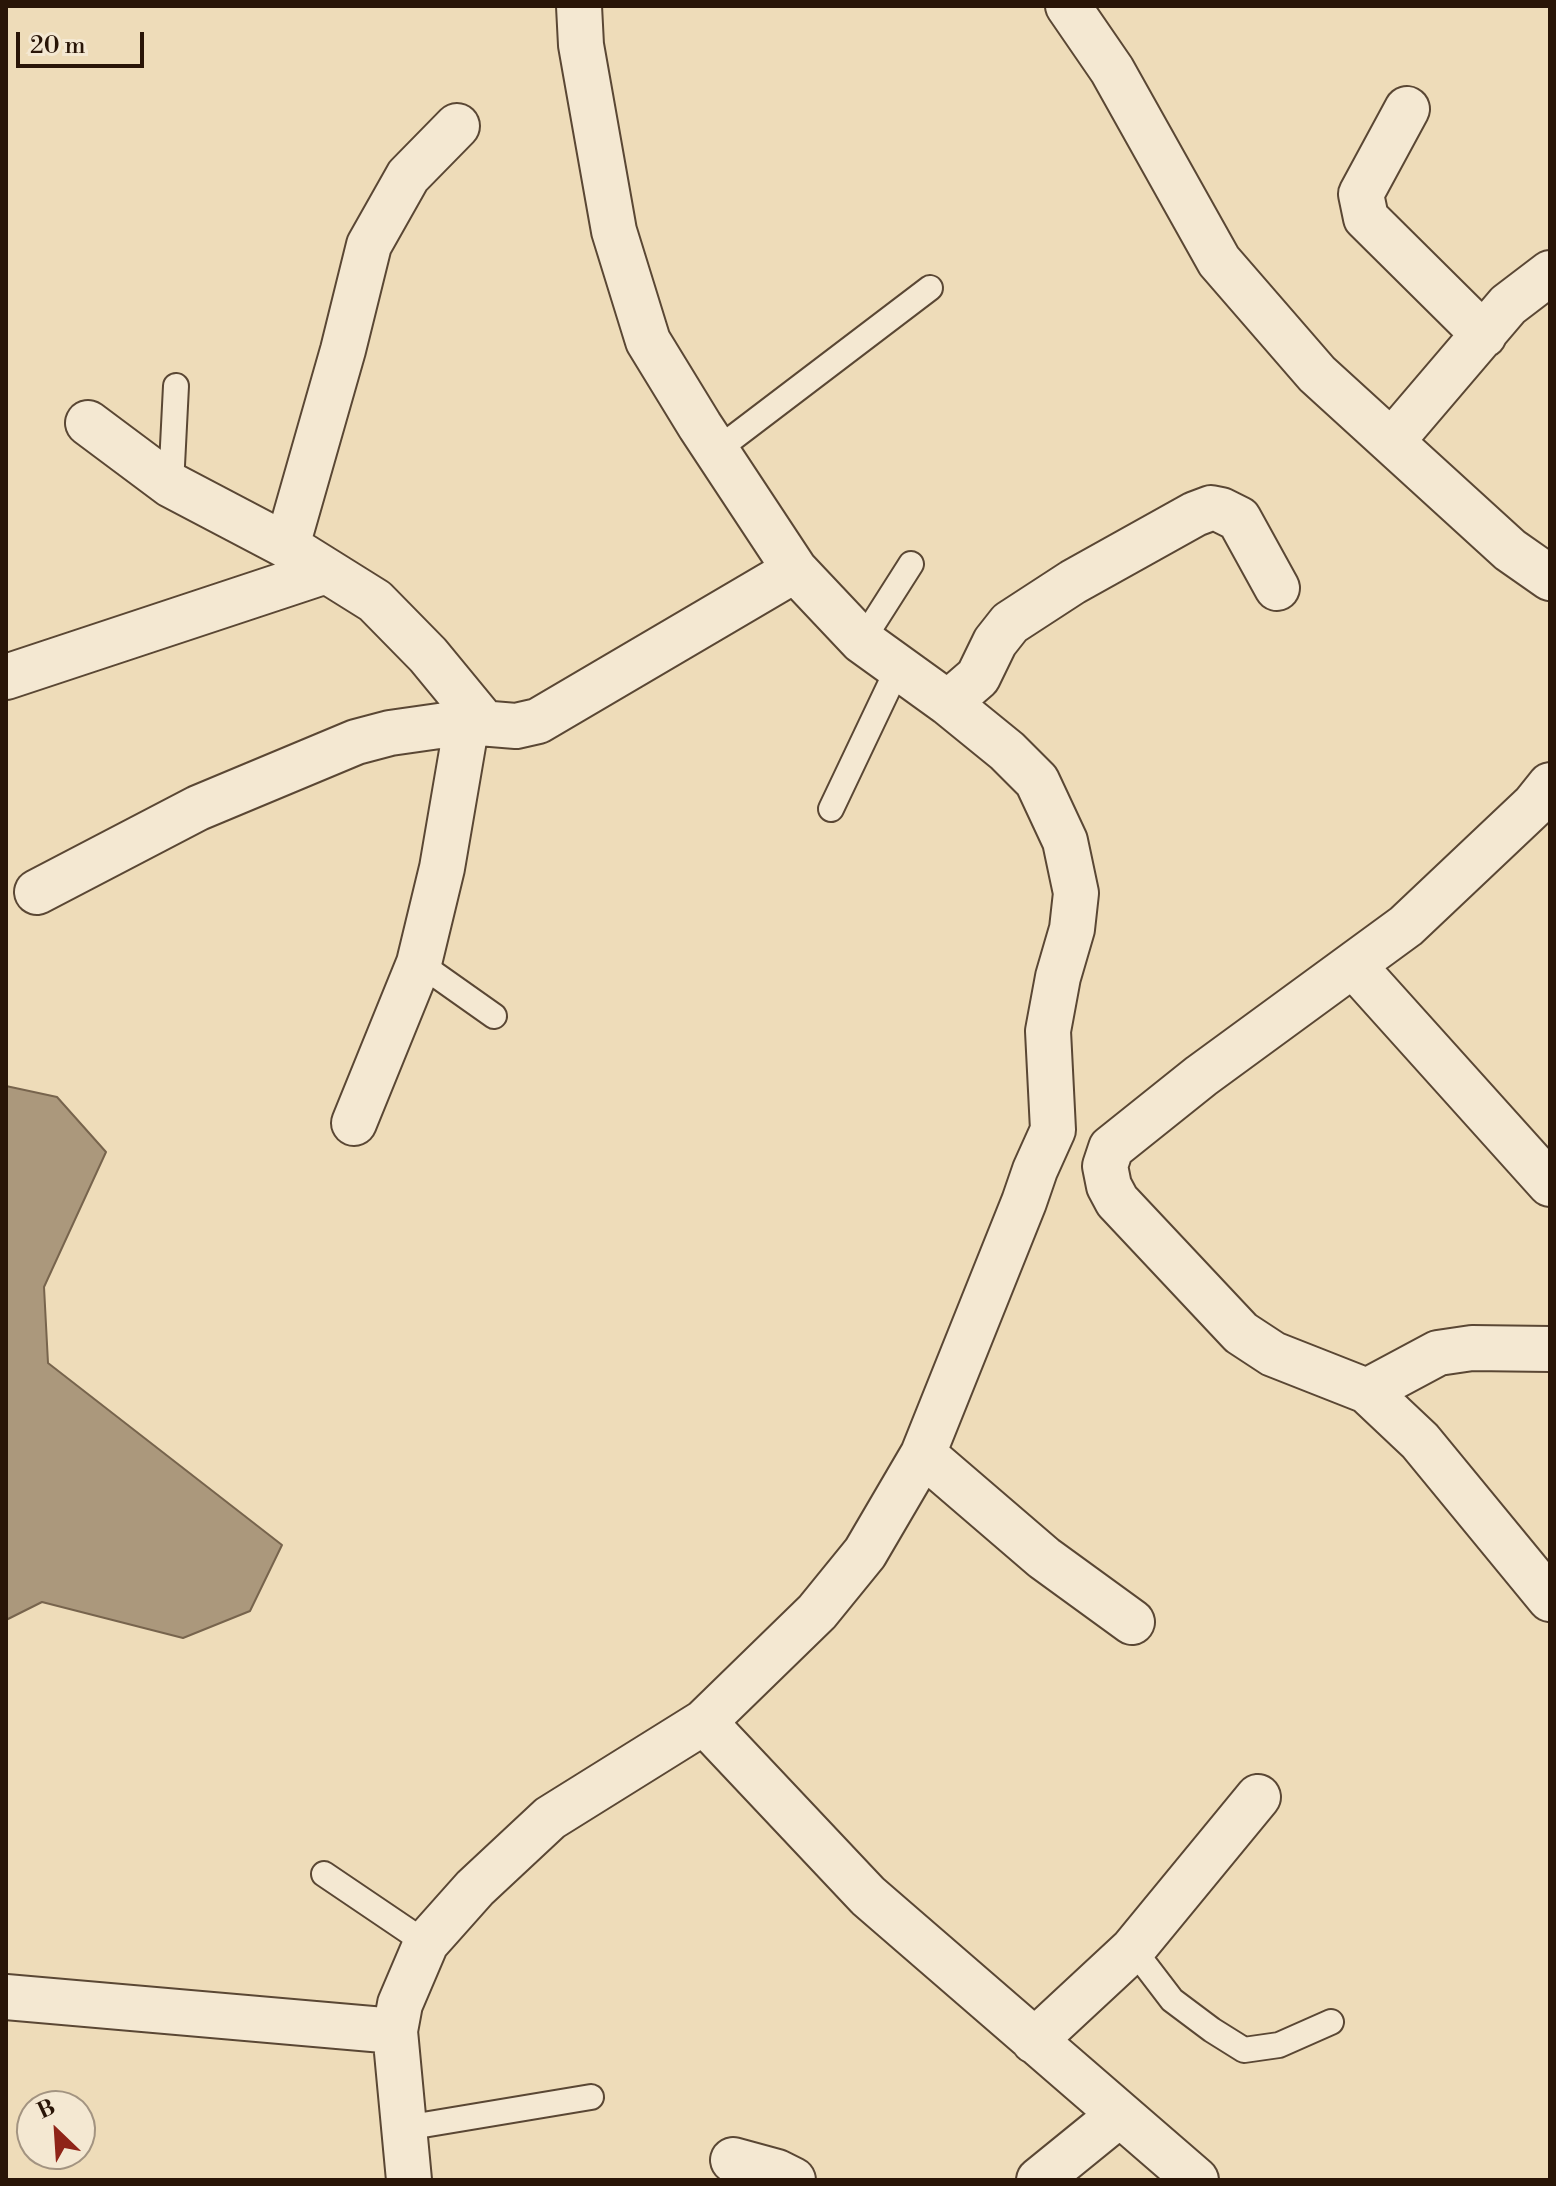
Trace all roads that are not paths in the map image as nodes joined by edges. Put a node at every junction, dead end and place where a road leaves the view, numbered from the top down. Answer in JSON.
{"nodes":[{"id":1,"x":579,"y":6,"type":"edge"},
{"id":2,"x":1068,"y":6,"type":"edge"},
{"id":3,"x":1407,"y":109,"type":"dead end"},
{"id":4,"x":457,"y":126,"type":"dead end"},
{"id":5,"x":1550,"y":273,"type":"edge"},
{"id":6,"x":930,"y":288,"type":"dead end"},
{"id":7,"x":1484,"y":335,"type":"junction"},
{"id":8,"x":176,"y":386,"type":"dead end"},
{"id":9,"x":88,"y":423,"type":"dead end"},
{"id":10,"x":1392,"y":441,"type":"junction"},
{"id":11,"x":717,"y":450,"type":"junction"},
{"id":12,"x":171,"y":485,"type":"junction"},
{"id":13,"x":287,"y":546,"type":"junction"},
{"id":14,"x":911,"y":564,"type":"dead end"},
{"id":15,"x":795,"y":570,"type":"junction"},
{"id":16,"x":326,"y":571,"type":"junction"},
{"id":17,"x":1550,"y":578,"type":"edge"},
{"id":18,"x":1277,"y":588,"type":"dead end"},
{"id":19,"x":862,"y":641,"type":"junction"},
{"id":20,"x":898,"y":668,"type":"junction"},
{"id":21,"x":6,"y":677,"type":"edge"},
{"id":22,"x":948,"y":703,"type":"junction"},
{"id":23,"x":476,"y":723,"type":"junction"},
{"id":24,"x":1545,"y":804,"type":"edge"},
{"id":25,"x":831,"y":809,"type":"dead end"},
{"id":26,"x":37,"y":892,"type":"dead end"},
{"id":27,"x":419,"y":963,"type":"junction"},
{"id":28,"x":1353,"y":965,"type":"junction"},
{"id":29,"x":494,"y":1016,"type":"dead end"},
{"id":30,"x":354,"y":1123,"type":"dead end"},
{"id":31,"x":1053,"y":1130,"type":"junction"},
{"id":32,"x":1111,"y":1148,"type":"junction"},
{"id":33,"x":1550,"y":1184,"type":"edge"},
{"id":34,"x":1550,"y":1349,"type":"edge"},
{"id":35,"x":1367,"y":1391,"type":"junction"},
{"id":36,"x":923,"y":1454,"type":"junction"},
{"id":37,"x":1550,"y":1599,"type":"edge"},
{"id":38,"x":1132,"y":1622,"type":"dead end"},
{"id":39,"x":704,"y":1722,"type":"junction"},
{"id":40,"x":1258,"y":1797,"type":"dead end"},
{"id":41,"x":324,"y":1874,"type":"dead end"},
{"id":42,"x":426,"y":1943,"type":"junction"},
{"id":43,"x":1133,"y":1949,"type":"junction"},
{"id":44,"x":6,"y":1997,"type":"edge"},
{"id":45,"x":1331,"y":2022,"type":"dead end"},
{"id":46,"x":395,"y":2031,"type":"junction"},
{"id":47,"x":1034,"y":2041,"type":"junction"},
{"id":48,"x":591,"y":2097,"type":"dead end"},
{"id":49,"x":1119,"y":2115,"type":"junction"},
{"id":50,"x":733,"y":2160,"type":"dead end"},
{"id":51,"x":400,"y":2164,"type":"edge"},
{"id":52,"x":793,"y":2180,"type":"edge"},
{"id":53,"x":1039,"y":2180,"type":"edge"},
{"id":54,"x":1196,"y":2180,"type":"edge"}],
"edges":[{"from":1,"to":11,"type":"street"},
{"from":2,"to":10,"type":"street"},
{"from":3,"to":7,"type":"street"},
{"from":4,"to":13,"type":"street"},
{"from":5,"to":7,"type":"street"},
{"from":6,"to":11,"type":"lane"},
{"from":7,"to":10,"type":"street"},
{"from":8,"to":12,"type":"lane"},
{"from":9,"to":12,"type":"street"},
{"from":10,"to":17,"type":"street"},
{"from":11,"to":15,"type":"street"},
{"from":12,"to":13,"type":"street"},
{"from":13,"to":16,"type":"street"},
{"from":14,"to":19,"type":"lane"},
{"from":15,"to":19,"type":"street"},
{"from":15,"to":23,"type":"street"},
{"from":16,"to":21,"type":"street"},
{"from":16,"to":23,"type":"street"},
{"from":18,"to":22,"type":"street"},
{"from":19,"to":20,"type":"street"},
{"from":20,"to":22,"type":"street"},
{"from":20,"to":25,"type":"lane"},
{"from":22,"to":31,"type":"street"},
{"from":23,"to":26,"type":"street"},
{"from":23,"to":27,"type":"street"},
{"from":24,"to":28,"type":"street"},
{"from":27,"to":29,"type":"lane"},
{"from":27,"to":30,"type":"street"},
{"from":28,"to":32,"type":"street"},
{"from":28,"to":33,"type":"street"},
{"from":31,"to":32,"type":"street"},
{"from":31,"to":36,"type":"street"},
{"from":32,"to":35,"type":"street"},
{"from":34,"to":35,"type":"street"},
{"from":35,"to":37,"type":"street"},
{"from":36,"to":38,"type":"street"},
{"from":36,"to":39,"type":"street"},
{"from":39,"to":42,"type":"street"},
{"from":39,"to":47,"type":"street"},
{"from":40,"to":43,"type":"street"},
{"from":41,"to":42,"type":"lane"},
{"from":42,"to":46,"type":"street"},
{"from":43,"to":45,"type":"lane"},
{"from":43,"to":47,"type":"street"},
{"from":44,"to":46,"type":"street"},
{"from":46,"to":51,"type":"street"},
{"from":47,"to":49,"type":"street"},
{"from":48,"to":51,"type":"lane"},
{"from":49,"to":53,"type":"street"},
{"from":49,"to":54,"type":"street"},
{"from":50,"to":52,"type":"street"}]}
